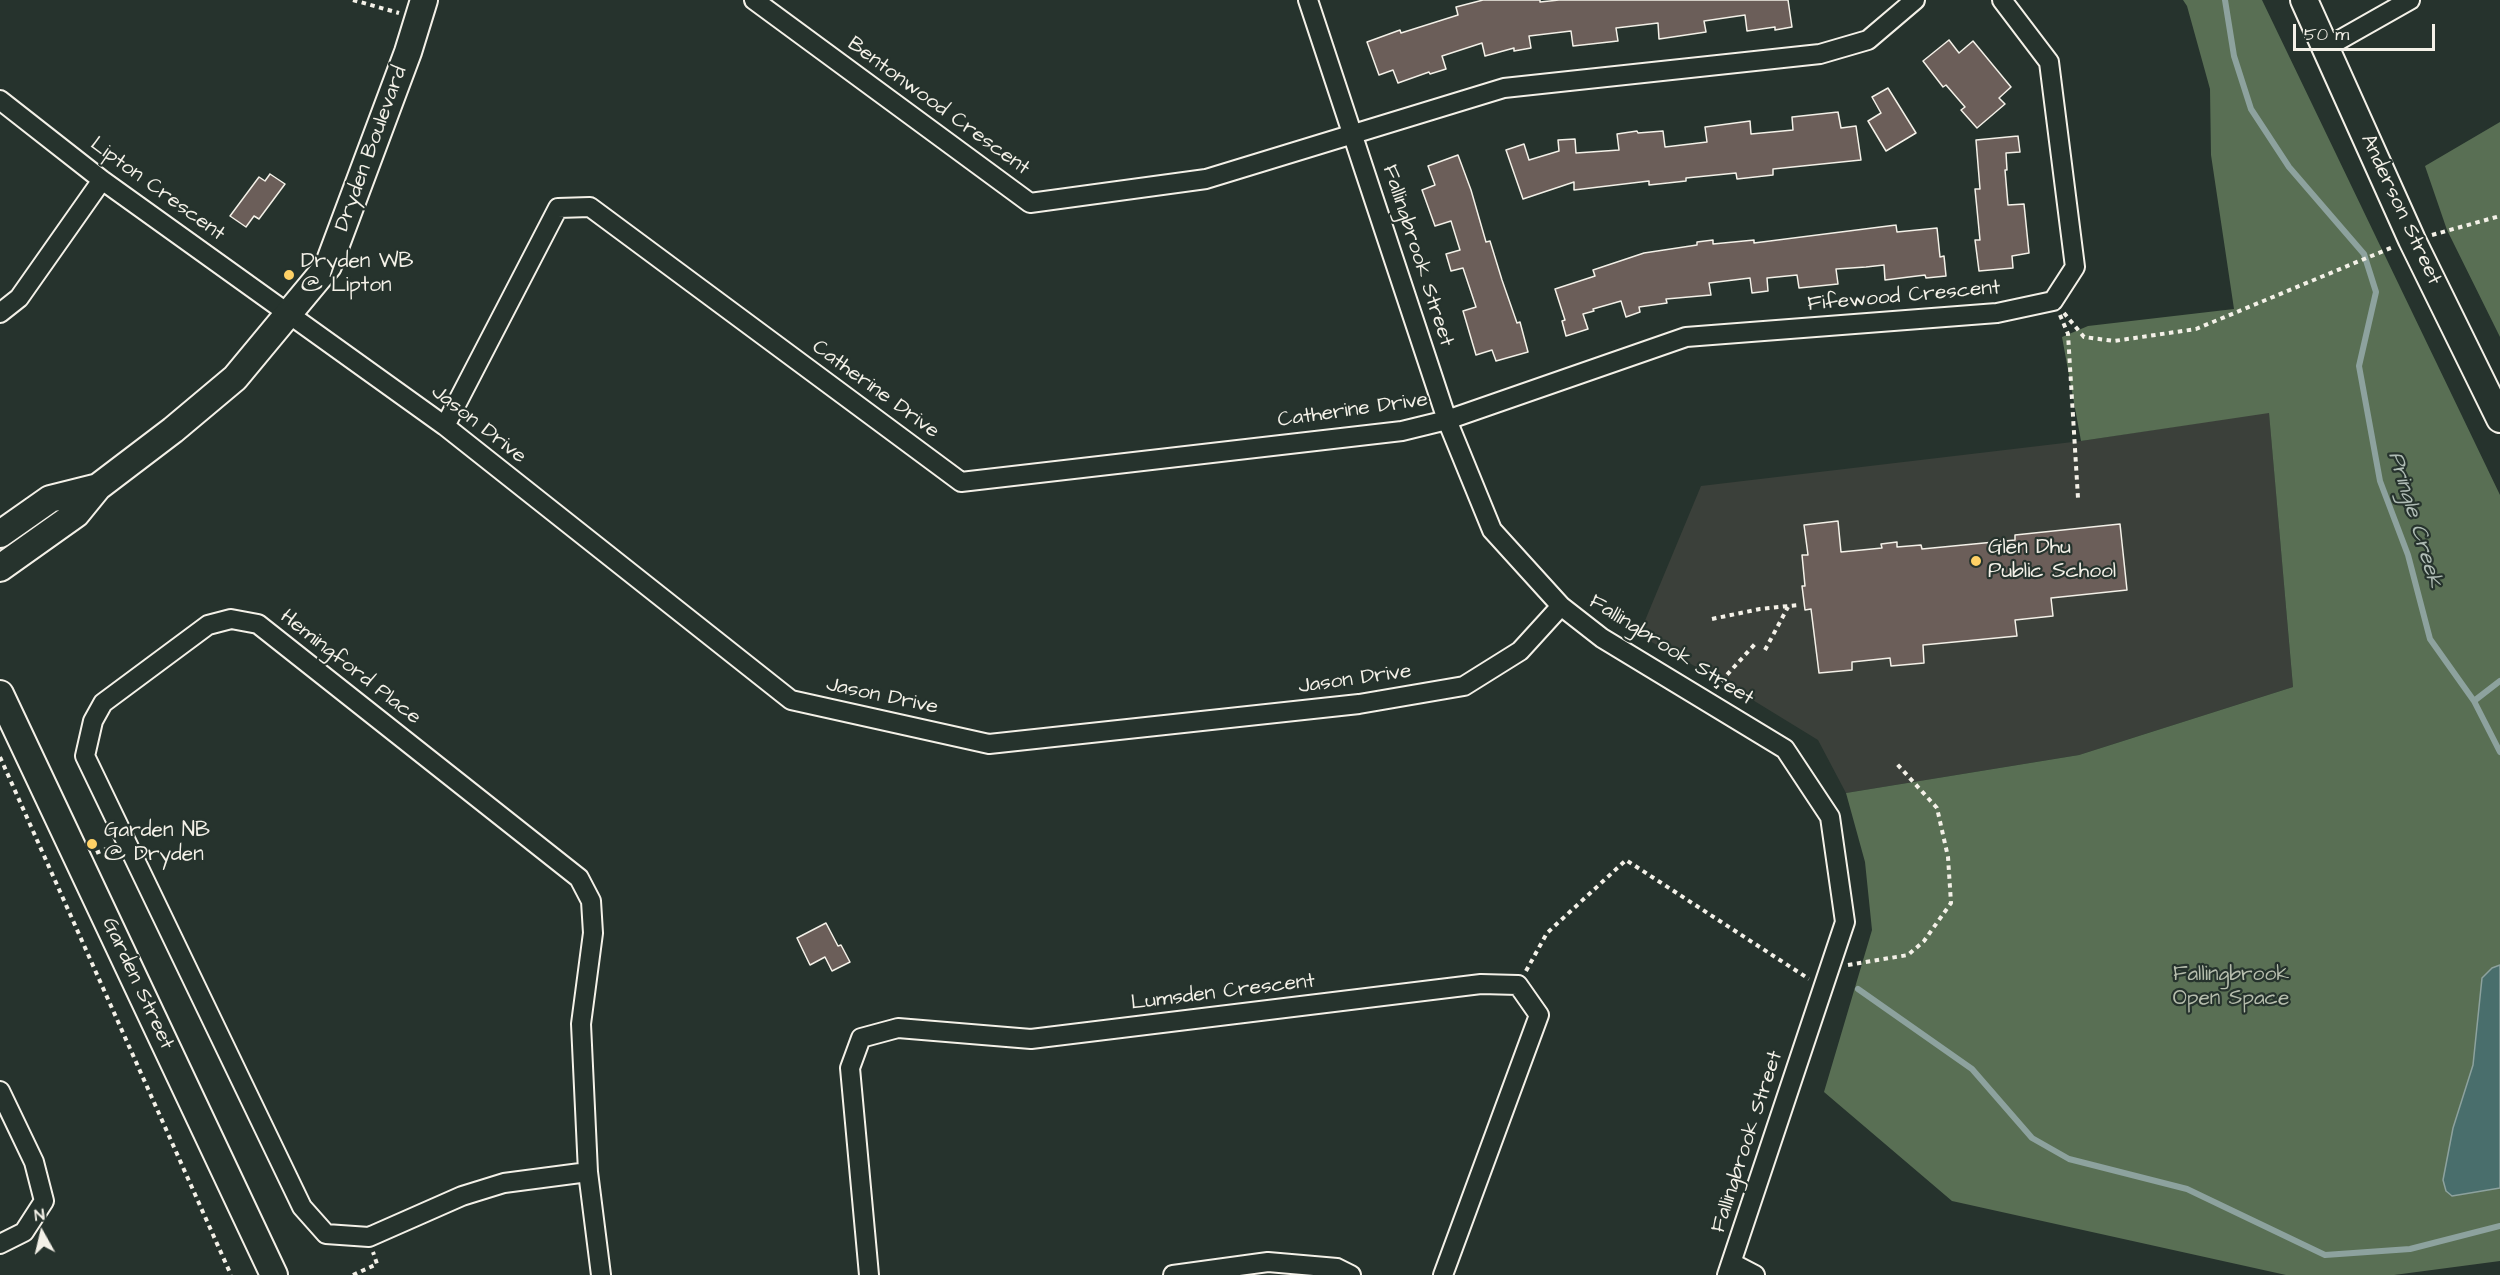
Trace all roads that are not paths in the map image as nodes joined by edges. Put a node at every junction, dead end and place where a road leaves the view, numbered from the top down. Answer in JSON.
{"nodes":[{"id":1,"x":754,"y":0,"type":"edge"},
{"id":2,"x":1308,"y":0,"type":"edge"},
{"id":3,"x":1915,"y":0,"type":"edge"},
{"id":4,"x":2002,"y":0,"type":"edge"},
{"id":5,"x":2304,"y":0,"type":"edge"},
{"id":6,"x":2410,"y":0,"type":"edge"},
{"id":7,"x":421,"y":9,"type":"edge"},
{"id":8,"x":2327,"y":47,"type":"junction"},
{"id":9,"x":0,"y":100,"type":"edge"},
{"id":10,"x":1354,"y":134,"type":"junction"},
{"id":11,"x":102,"y":180,"type":"junction"},
{"id":12,"x":0,"y":313,"type":"edge"},
{"id":13,"x":291,"y":314,"type":"junction"},
{"id":14,"x":2500,"y":419,"type":"edge"},
{"id":15,"x":1447,"y":420,"type":"junction"},
{"id":16,"x":445,"y":426,"type":"junction"},
{"id":17,"x":98,"y":487,"type":"junction"},
{"id":18,"x":0,"y":534,"type":"edge"},
{"id":19,"x":0,"y":568,"type":"edge"},
{"id":20,"x":1561,"y":606,"type":"junction"},
{"id":21,"x":0,"y":694,"type":"edge"},
{"id":22,"x":0,"y":1091,"type":"edge"},
{"id":23,"x":588,"y":1172,"type":"junction"},
{"id":24,"x":0,"y":1244,"type":"edge"},
{"id":25,"x":1729,"y":1269,"type":"edge"},
{"id":26,"x":274,"y":1275,"type":"edge"},
{"id":27,"x":601,"y":1275,"type":"edge"},
{"id":28,"x":869,"y":1275,"type":"edge"},
{"id":29,"x":1173,"y":1275,"type":"edge"},
{"id":30,"x":1351,"y":1275,"type":"edge"},
{"id":31,"x":1443,"y":1275,"type":"edge"},
{"id":32,"x":1755,"y":1275,"type":"edge"}],
"edges":[{"from":1,"to":10,"type":"street","name":"Bentonwood Crescent"},
{"from":2,"to":10,"type":"street","name":"Fallingbrook Street"},
{"from":3,"to":10,"type":"street"},
{"from":4,"to":15,"type":"street","name":"Fifewood Crescent"},
{"from":5,"to":8,"type":"street","name":"Anderson Street"},
{"from":6,"to":8,"type":"street"},
{"from":7,"to":13,"type":"street","name":"Dryden Boulevard"},
{"from":8,"to":14,"type":"street","name":"Anderson Street"},
{"from":9,"to":11,"type":"street","name":"Lipton Crescent"},
{"from":10,"to":15,"type":"street","name":"Fallingbrook Street"},
{"from":11,"to":12,"type":"street"},
{"from":11,"to":13,"type":"street","name":"Lipton Crescent"},
{"from":13,"to":16,"type":"street","name":"Jason Drive"},
{"from":13,"to":17,"type":"street","name":"Dryden Boulevard"},
{"from":15,"to":16,"type":"street","name":"Catherine Drive"},
{"from":15,"to":20,"type":"street","name":"Fallingbrook Street"},
{"from":16,"to":20,"type":"street","name":"Jason Drive"},
{"from":17,"to":18,"type":"street","name":"Dryden Boulevard"},
{"from":17,"to":19,"type":"street","name":"Dryden Boulevard"},
{"from":20,"to":25,"type":"street","name":"Fallingbrook Street"},
{"from":21,"to":26,"type":"street","name":"Garden Street"},
{"from":22,"to":24,"type":"street"},
{"from":23,"to":23,"type":"street","name":"Hemingford Place"},
{"from":23,"to":27,"type":"street","name":"Hemingford Place"},
{"from":25,"to":32,"type":"street"},
{"from":28,"to":31,"type":"street","name":"Lumsden Crescent"},
{"from":29,"to":30,"type":"street"}]}
